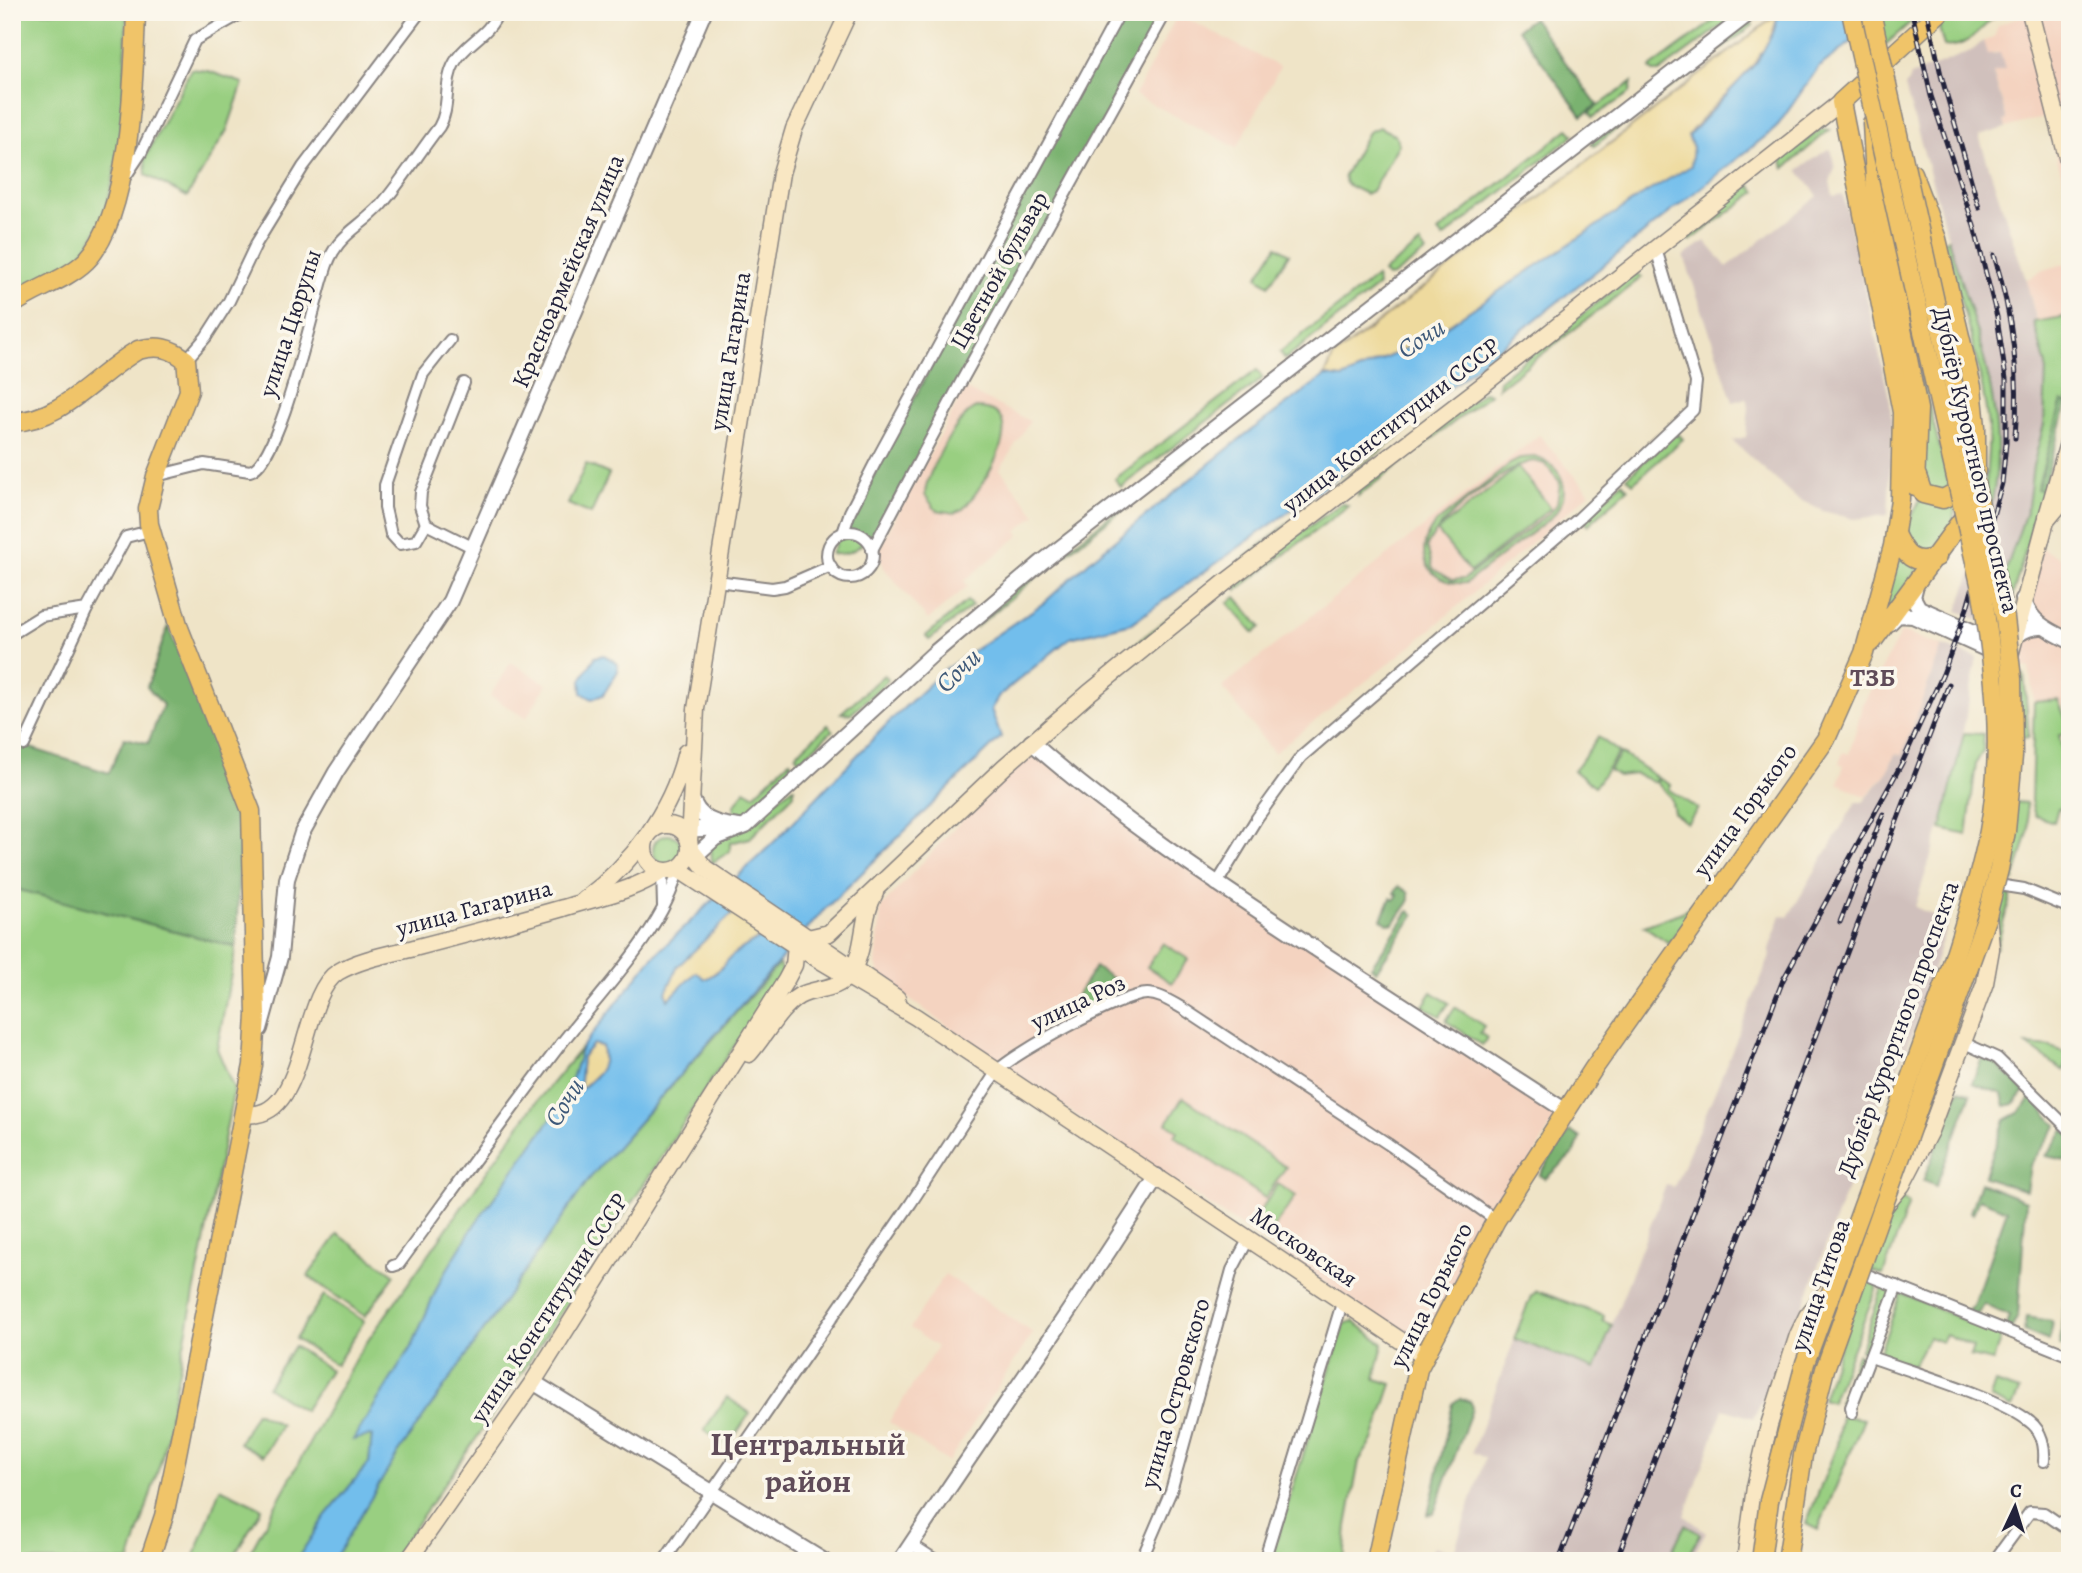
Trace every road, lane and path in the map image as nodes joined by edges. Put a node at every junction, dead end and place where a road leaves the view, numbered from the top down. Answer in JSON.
{"nodes":[{"id":1,"x":136,"y":12,"type":"edge"},
{"id":2,"x":244,"y":12,"type":"edge"},
{"id":3,"x":419,"y":12,"type":"edge"},
{"id":4,"x":498,"y":12,"type":"edge"},
{"id":5,"x":704,"y":12,"type":"edge"},
{"id":6,"x":849,"y":12,"type":"edge"},
{"id":7,"x":1119,"y":12,"type":"edge"},
{"id":8,"x":1166,"y":12,"type":"edge"},
{"id":9,"x":1751,"y":12,"type":"edge"},
{"id":10,"x":1851,"y":12,"type":"edge"},
{"id":11,"x":1871,"y":12,"type":"edge"},
{"id":12,"x":1940,"y":12,"type":"edge"},
{"id":13,"x":2030,"y":12,"type":"edge"},
{"id":14,"x":1876,"y":73,"type":"junction"},
{"id":15,"x":1888,"y":90,"type":"junction"},
{"id":16,"x":1841,"y":102,"type":"junction"},
{"id":17,"x":1871,"y":102,"type":"junction"},
{"id":18,"x":2070,"y":169,"type":"edge"},
{"id":19,"x":120,"y":185,"type":"junction"},
{"id":20,"x":1656,"y":249,"type":"junction"},
{"id":21,"x":12,"y":304,"type":"edge"},
{"id":22,"x":450,"y":340,"type":"dead end"},
{"id":23,"x":186,"y":360,"type":"junction"},
{"id":24,"x":464,"y":383,"type":"dead end"},
{"id":25,"x":12,"y":422,"type":"edge"},
{"id":26,"x":2070,"y":436,"type":"edge"},
{"id":27,"x":1960,"y":467,"type":"junction"},
{"id":28,"x":156,"y":476,"type":"junction"},
{"id":29,"x":1917,"y":476,"type":"junction"},
{"id":30,"x":2070,"y":492,"type":"edge"},
{"id":31,"x":1969,"y":509,"type":"junction"},
{"id":32,"x":2046,"y":522,"type":"junction"},
{"id":33,"x":426,"y":524,"type":"junction"},
{"id":34,"x":150,"y":531,"type":"junction"},
{"id":35,"x":843,"y":533,"type":"junction"},
{"id":36,"x":1895,"y":534,"type":"junction"},
{"id":37,"x":474,"y":548,"type":"junction"},
{"id":38,"x":873,"y":550,"type":"junction"},
{"id":39,"x":1937,"y":557,"type":"junction"},
{"id":40,"x":831,"y":566,"type":"junction"},
{"id":41,"x":1917,"y":580,"type":"junction"},
{"id":42,"x":717,"y":581,"type":"junction"},
{"id":43,"x":2023,"y":599,"type":"junction"},
{"id":44,"x":87,"y":609,"type":"junction"},
{"id":45,"x":2041,"y":627,"type":"junction"},
{"id":46,"x":12,"y":634,"type":"edge"},
{"id":47,"x":2070,"y":641,"type":"edge"},
{"id":48,"x":2012,"y":647,"type":"junction"},
{"id":49,"x":1864,"y":653,"type":"junction"},
{"id":50,"x":1993,"y":654,"type":"junction"},
{"id":51,"x":2006,"y":675,"type":"junction"},
{"id":52,"x":696,"y":709,"type":"junction"},
{"id":53,"x":1031,"y":742,"type":"junction"},
{"id":54,"x":24,"y":745,"type":"dead end"},
{"id":55,"x":691,"y":796,"type":"junction"},
{"id":56,"x":744,"y":827,"type":"junction"},
{"id":57,"x":649,"y":833,"type":"junction"},
{"id":58,"x":709,"y":843,"type":"junction"},
{"id":59,"x":684,"y":851,"type":"junction"},
{"id":60,"x":710,"y":877,"type":"junction"},
{"id":61,"x":1216,"y":885,"type":"junction"},
{"id":62,"x":879,"y":886,"type":"junction"},
{"id":63,"x":1985,"y":889,"type":"junction"},
{"id":64,"x":579,"y":903,"type":"junction"},
{"id":65,"x":2070,"y":908,"type":"edge"},
{"id":66,"x":280,"y":935,"type":"junction"},
{"id":67,"x":803,"y":940,"type":"junction"},
{"id":68,"x":253,"y":948,"type":"junction"},
{"id":69,"x":850,"y":972,"type":"junction"},
{"id":70,"x":1962,"y":1042,"type":"junction"},
{"id":71,"x":255,"y":1044,"type":"junction"},
{"id":72,"x":997,"y":1071,"type":"junction"},
{"id":73,"x":727,"y":1079,"type":"junction"},
{"id":74,"x":1566,"y":1111,"type":"junction"},
{"id":75,"x":245,"y":1114,"type":"junction"},
{"id":76,"x":2070,"y":1130,"type":"edge"},
{"id":77,"x":1157,"y":1176,"type":"junction"},
{"id":78,"x":1881,"y":1210,"type":"junction"},
{"id":79,"x":1496,"y":1220,"type":"junction"},
{"id":80,"x":1249,"y":1238,"type":"junction"},
{"id":81,"x":393,"y":1266,"type":"dead end"},
{"id":82,"x":1850,"y":1266,"type":"junction"},
{"id":83,"x":1897,"y":1286,"type":"junction"},
{"id":84,"x":1343,"y":1300,"type":"junction"},
{"id":85,"x":1424,"y":1356,"type":"junction"},
{"id":86,"x":2070,"y":1356,"type":"edge"},
{"id":87,"x":1871,"y":1357,"type":"junction"},
{"id":88,"x":533,"y":1382,"type":"junction"},
{"id":89,"x":1852,"y":1413,"type":"dead end"},
{"id":90,"x":2044,"y":1461,"type":"dead end"},
{"id":91,"x":714,"y":1492,"type":"junction"},
{"id":92,"x":2070,"y":1531,"type":"edge"},
{"id":93,"x":911,"y":1544,"type":"junction"},
{"id":94,"x":1784,"y":1557,"type":"edge"},
{"id":95,"x":149,"y":1561,"type":"edge"},
{"id":96,"x":408,"y":1561,"type":"edge"},
{"id":97,"x":664,"y":1561,"type":"edge"},
{"id":98,"x":824,"y":1561,"type":"edge"},
{"id":99,"x":900,"y":1561,"type":"edge"},
{"id":100,"x":937,"y":1561,"type":"edge"},
{"id":101,"x":1141,"y":1561,"type":"edge"},
{"id":102,"x":1264,"y":1561,"type":"edge"},
{"id":103,"x":1376,"y":1561,"type":"edge"},
{"id":104,"x":1745,"y":1561,"type":"edge"},
{"id":105,"x":1761,"y":1561,"type":"edge"},
{"id":106,"x":1994,"y":1561,"type":"edge"}],
"edges":[{"from":1,"to":19,"type":"main road"},
{"from":2,"to":19,"type":"street"},
{"from":3,"to":23,"type":"street"},
{"from":4,"to":28,"type":"street","name":"улица Цюрупы"},
{"from":5,"to":37,"type":"street","name":"Красноармейская улица"},
{"from":6,"to":42,"type":"main road","name":"улица Гагарина"},
{"from":7,"to":35,"type":"street","name":"Цветной бульвар"},
{"from":8,"to":38,"type":"street","name":"Цветной бульвар"},
{"from":9,"to":56,"type":"street"},
{"from":10,"to":17,"type":"main road","name":"Дублёр Курортного проспекта","bridge":true},
{"from":11,"to":15,"type":"main road","name":"Дублёр Курортного проспекта","bridge":true},
{"from":12,"to":14,"type":"main road","name":"улица Конституции СССР"},
{"from":13,"to":18,"type":"main road"},
{"from":14,"to":16,"type":"main road","name":"улица Конституции СССР"},
{"from":14,"to":27,"type":"main road"},
{"from":15,"to":31,"type":"main road","bridge":true},
{"from":15,"to":78,"type":"main road","name":"Дублёр Курортного проспекта","bridge":true},
{"from":16,"to":20,"type":"main road","name":"улица Конституции СССР"},
{"from":16,"to":36,"type":"main road"},
{"from":17,"to":29,"type":"main road","bridge":true},
{"from":17,"to":105,"type":"main road","name":"Дублёр Курортного проспекта","bridge":true},
{"from":19,"to":21,"type":"main road"},
{"from":20,"to":53,"type":"main road","name":"улица Конституции СССР"},
{"from":20,"to":61,"type":"street"},
{"from":22,"to":33,"type":"street"},
{"from":23,"to":25,"type":"main road"},
{"from":23,"to":28,"type":"main road"},
{"from":24,"to":33,"type":"street"},
{"from":26,"to":32,"type":"main road","name":"улица Титова"},
{"from":27,"to":29,"type":"main road"},
{"from":27,"to":31,"type":"main road"},
{"from":28,"to":34,"type":"main road"},
{"from":29,"to":36,"type":"main road"},
{"from":30,"to":32,"type":"main road"},
{"from":31,"to":39,"type":"main road","name":"улица Горького"},
{"from":32,"to":43,"type":"main road","name":"улица Титова"},
{"from":33,"to":37,"type":"street"},
{"from":34,"to":44,"type":"street"},
{"from":34,"to":68,"type":"main road"},
{"from":35,"to":38,"type":"street"},
{"from":35,"to":40,"type":"street"},
{"from":36,"to":39,"type":"main road"},
{"from":36,"to":49,"type":"main road","name":"улица Горького"},
{"from":37,"to":66,"type":"street","name":"Красноармейская улица"},
{"from":38,"to":40,"type":"street"},
{"from":39,"to":41,"type":"main road","name":"улица Горького"},
{"from":40,"to":42,"type":"street"},
{"from":41,"to":48,"type":"street"},
{"from":41,"to":49,"type":"main road","name":"улица Горького"},
{"from":42,"to":52,"type":"main road","name":"улица Гагарина"},
{"from":43,"to":45,"type":"street"},
{"from":43,"to":48,"type":"main road","name":"улица Титова"},
{"from":44,"to":46,"type":"street"},
{"from":44,"to":54,"type":"street"},
{"from":45,"to":47,"type":"street"},
{"from":45,"to":48,"type":"street"},
{"from":48,"to":50,"type":"street"},
{"from":48,"to":51,"type":"main road","name":"улица Титова"},
{"from":49,"to":50,"type":"street"},
{"from":49,"to":74,"type":"main road","name":"улица Горького"},
{"from":50,"to":51,"type":"street"},
{"from":51,"to":63,"type":"main road","name":"улица Титова"},
{"from":52,"to":55,"type":"main road"},
{"from":52,"to":57,"type":"main road"},
{"from":53,"to":61,"type":"street"},
{"from":53,"to":62,"type":"main road","name":"улица Конституции СССР"},
{"from":55,"to":56,"type":"street"},
{"from":55,"to":59,"type":"main road"},
{"from":56,"to":58,"type":"street"},
{"from":56,"to":59,"type":"street"},
{"from":57,"to":59,"type":"main road"},
{"from":57,"to":59,"type":"main road","name":"Московская"},
{"from":57,"to":64,"type":"main road"},
{"from":58,"to":59,"type":"street"},
{"from":58,"to":60,"type":"street"},
{"from":59,"to":60,"type":"main road","name":"Московская"},
{"from":59,"to":64,"type":"main road","name":"улица Гагарина"},
{"from":59,"to":81,"type":"street"},
{"from":60,"to":67,"type":"main road","name":"Московская"},
{"from":61,"to":74,"type":"street"},
{"from":62,"to":67,"type":"main road","name":"улица Конституции СССР"},
{"from":62,"to":69,"type":"main road"},
{"from":63,"to":65,"type":"street"},
{"from":63,"to":70,"type":"main road"},
{"from":63,"to":82,"type":"main road","name":"улица Титова"},
{"from":64,"to":75,"type":"main road","name":"улица Гагарина"},
{"from":66,"to":68,"type":"street"},
{"from":66,"to":71,"type":"street","name":"Красноармейская улица"},
{"from":67,"to":69,"type":"main road","name":"Московская"},
{"from":67,"to":73,"type":"main road"},
{"from":68,"to":71,"type":"main road"},
{"from":69,"to":72,"type":"main road","name":"Московская"},
{"from":69,"to":73,"type":"main road"},
{"from":70,"to":76,"type":"street"},
{"from":70,"to":78,"type":"main road"},
{"from":71,"to":75,"type":"main road"},
{"from":72,"to":77,"type":"main road","name":"Московская"},
{"from":72,"to":79,"type":"street","name":"улица Роз"},
{"from":72,"to":91,"type":"street","name":"улица Роз"},
{"from":73,"to":88,"type":"main road","name":"улица Конституции СССР"},
{"from":74,"to":79,"type":"main road","name":"улица Горького"},
{"from":75,"to":95,"type":"main road"},
{"from":77,"to":80,"type":"main road","name":"Московская"},
{"from":77,"to":93,"type":"street"},
{"from":78,"to":94,"type":"main road","name":"Дублёр Курортного проспекта","bridge":true},
{"from":79,"to":85,"type":"main road","name":"улица Горького"},
{"from":80,"to":84,"type":"main road","name":"Московская"},
{"from":80,"to":101,"type":"street","name":"улица Островского"},
{"from":82,"to":83,"type":"street"},
{"from":82,"to":94,"type":"main road","name":"улица Титова"},
{"from":82,"to":104,"type":"main road"},
{"from":83,"to":86,"type":"street"},
{"from":83,"to":87,"type":"street"},
{"from":84,"to":85,"type":"main road","name":"Московская"},
{"from":84,"to":102,"type":"street"},
{"from":85,"to":103,"type":"main road","name":"улица Горького"},
{"from":87,"to":89,"type":"street"},
{"from":87,"to":90,"type":"street"},
{"from":88,"to":91,"type":"street"},
{"from":88,"to":96,"type":"main road","name":"улица Конституции СССР"},
{"from":91,"to":97,"type":"street"},
{"from":91,"to":98,"type":"street"},
{"from":92,"to":106,"type":"street"},
{"from":93,"to":99,"type":"street"},
{"from":93,"to":100,"type":"street"}]}
